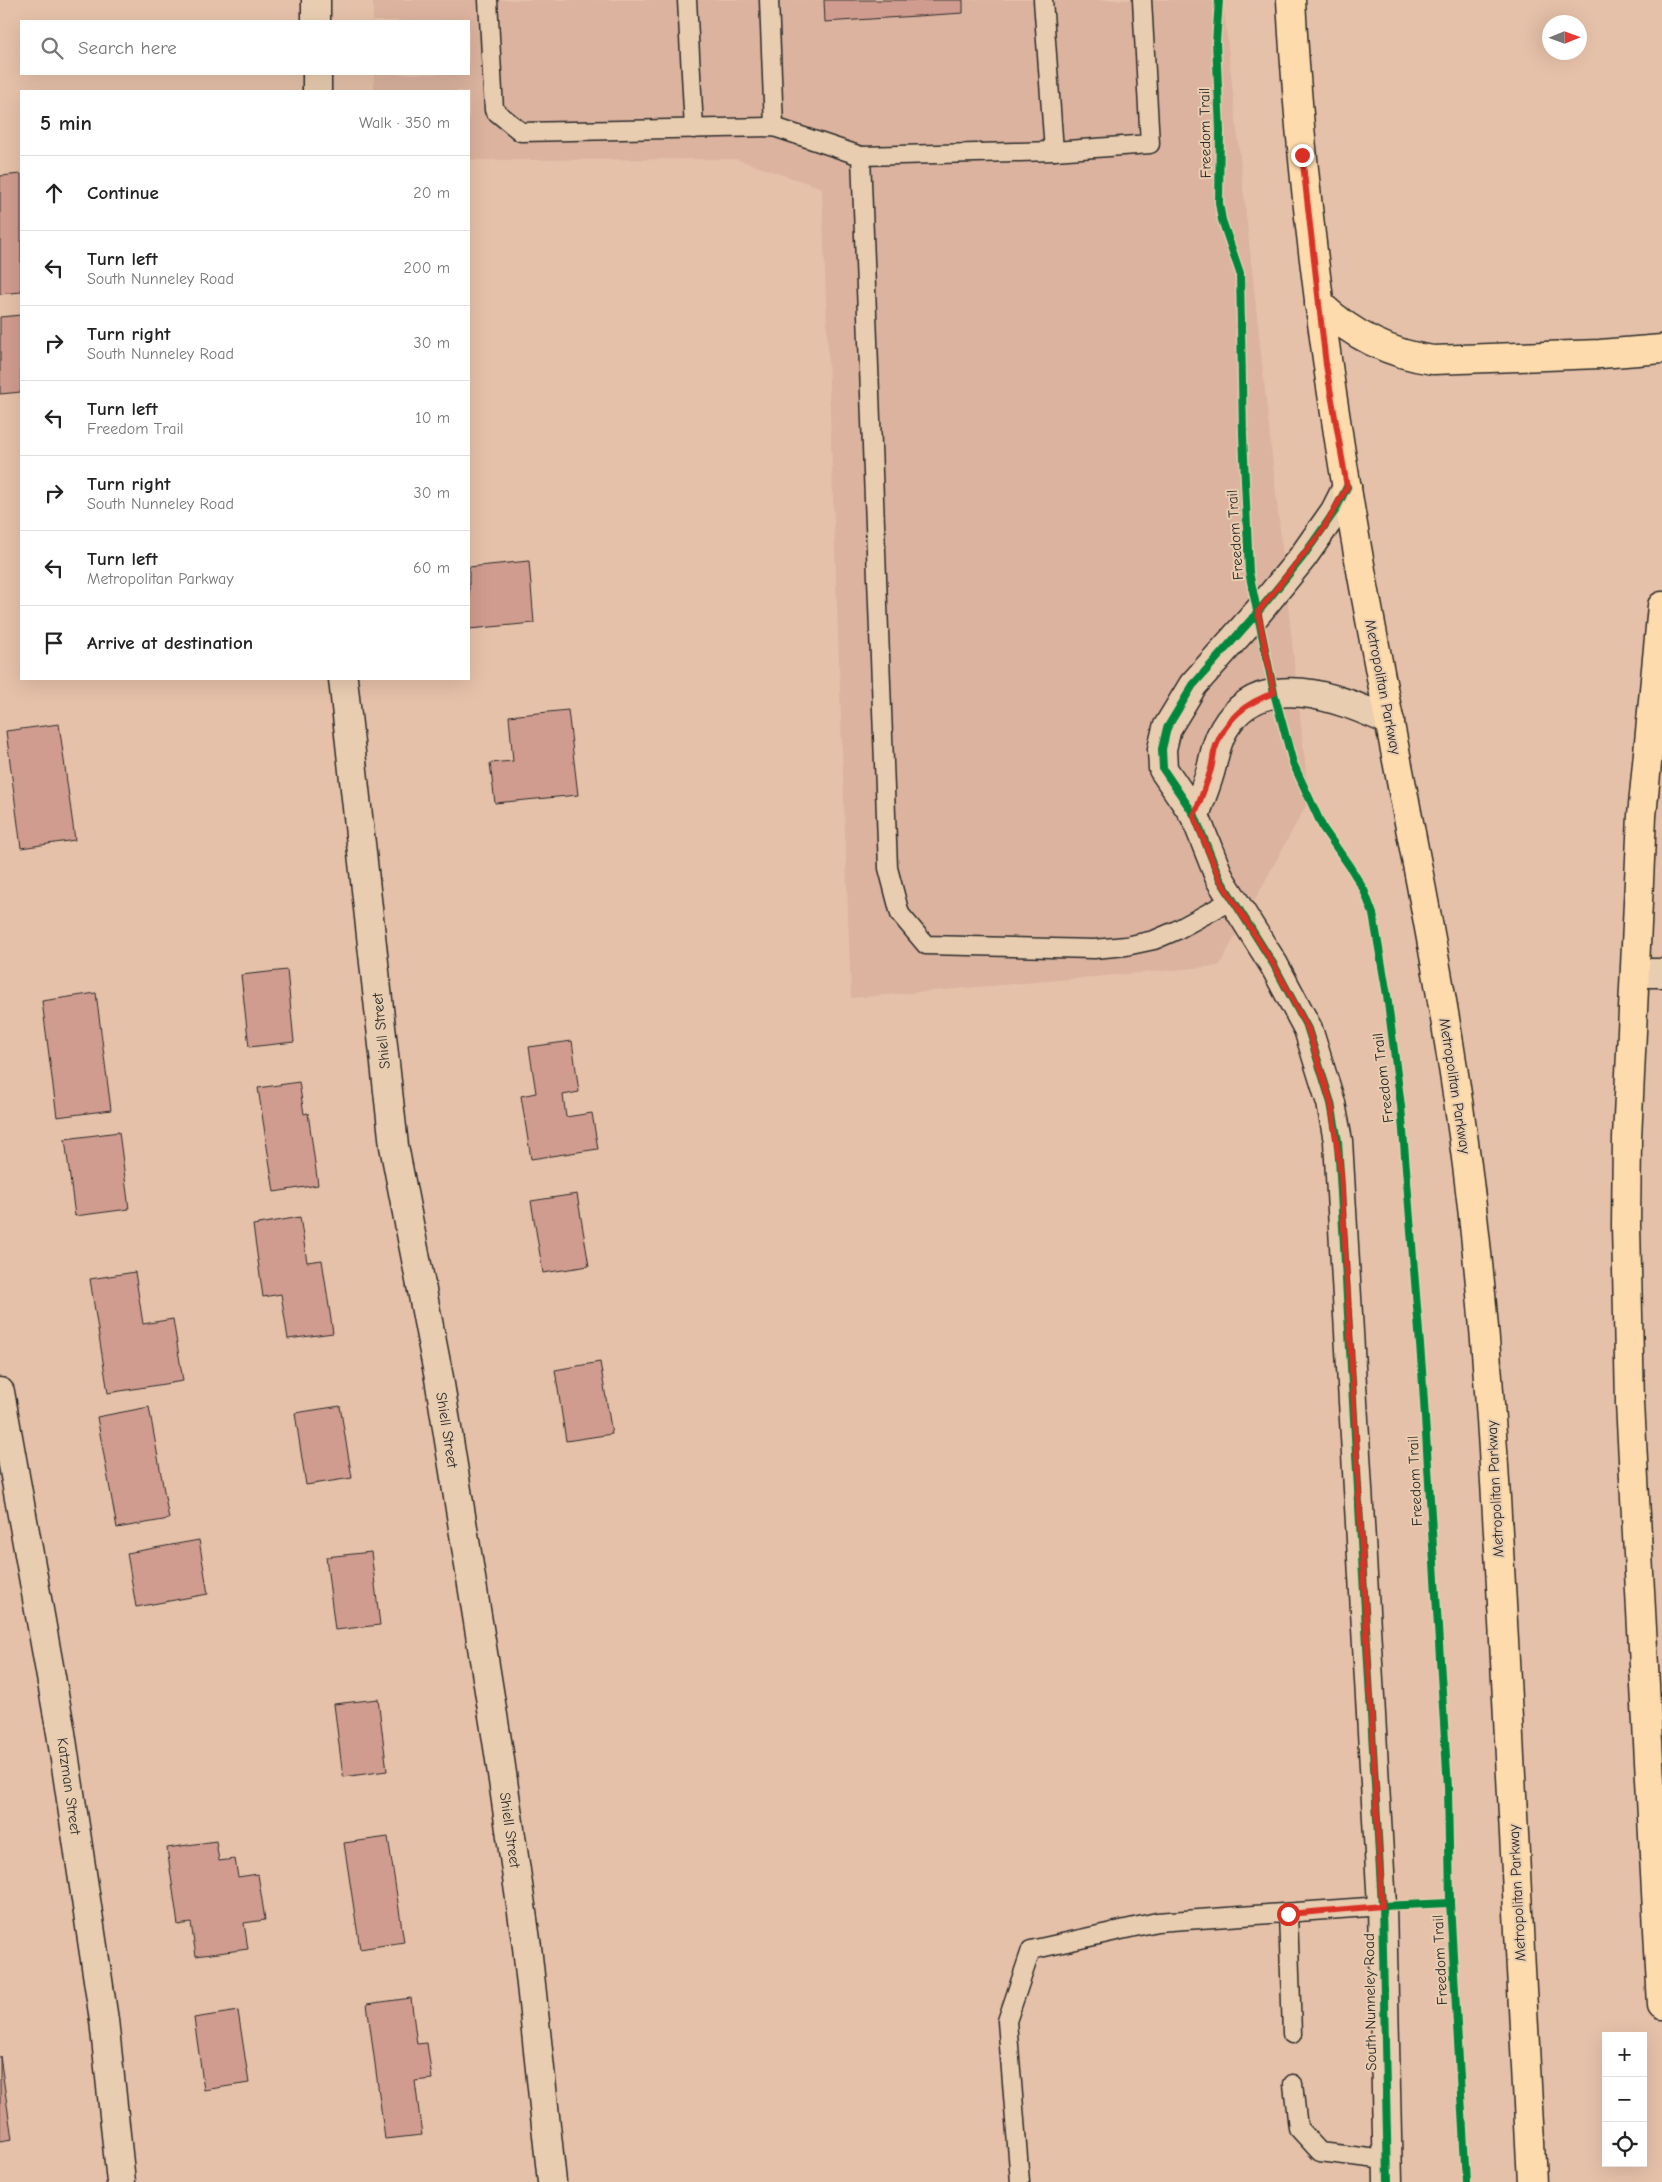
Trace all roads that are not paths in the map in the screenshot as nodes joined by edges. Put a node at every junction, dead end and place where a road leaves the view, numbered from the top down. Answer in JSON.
{"nodes":[{"id":1,"x":316,"y":0,"type":"edge"},
{"id":2,"x":488,"y":0,"type":"edge"},
{"id":3,"x":688,"y":0,"type":"edge"},
{"id":4,"x":769,"y":0,"type":"edge"},
{"id":5,"x":1043,"y":0,"type":"edge"},
{"id":6,"x":1142,"y":0,"type":"edge"},
{"id":7,"x":1291,"y":0,"type":"edge"},
{"id":8,"x":316,"y":20,"type":"edge"},
{"id":9,"x":316,"y":75,"type":"edge"},
{"id":10,"x":317,"y":90,"type":"edge"},
{"id":11,"x":774,"y":127,"type":"junction"},
{"id":12,"x":694,"y":129,"type":"junction"},
{"id":13,"x":1054,"y":151,"type":"junction"},
{"id":14,"x":861,"y":156,"type":"junction"},
{"id":15,"x":1319,"y":304,"type":"junction"},
{"id":16,"x":1662,"y":349,"type":"edge"},
{"id":17,"x":1347,"y":487,"type":"junction"},
{"id":18,"x":1662,"y":606,"type":"edge"},
{"id":19,"x":342,"y":680,"type":"edge"},
{"id":20,"x":1390,"y":721,"type":"junction"},
{"id":21,"x":1194,"y":816,"type":"junction"},
{"id":22,"x":1232,"y":900,"type":"junction"},
{"id":23,"x":1649,"y":973,"type":"edge"},
{"id":24,"x":0,"y":1392,"type":"edge"},
{"id":25,"x":1382,"y":1906,"type":"junction"},
{"id":26,"x":1288,"y":1914,"type":"junction"},
{"id":27,"x":1662,"y":2005,"type":"edge"},
{"id":28,"x":1292,"y":2034,"type":"dead end"},
{"id":29,"x":1293,"y":2084,"type":"dead end"},
{"id":30,"x":1387,"y":2171,"type":"edge"},
{"id":31,"x":121,"y":2182,"type":"edge"},
{"id":32,"x":552,"y":2182,"type":"edge"},
{"id":33,"x":1020,"y":2182,"type":"edge"},
{"id":34,"x":1532,"y":2182,"type":"edge"}],
"edges":[{"from":1,"to":8,"type":"street"},
{"from":2,"to":12,"type":"lane"},
{"from":3,"to":12,"type":"lane"},
{"from":4,"to":11,"type":"lane"},
{"from":5,"to":13,"type":"lane"},
{"from":6,"to":13,"type":"lane"},
{"from":7,"to":15,"type":"main road","name":"Metropolitan Parkway"},
{"from":9,"to":10,"type":"street"},
{"from":11,"to":12,"type":"lane"},
{"from":11,"to":14,"type":"lane"},
{"from":13,"to":14,"type":"lane"},
{"from":14,"to":22,"type":"lane"},
{"from":15,"to":16,"type":"main road"},
{"from":15,"to":17,"type":"main road","name":"Metropolitan Parkway"},
{"from":17,"to":20,"type":"main road","name":"Metropolitan Parkway"},
{"from":17,"to":21,"type":"street","name":"South Nunneley Road"},
{"from":18,"to":23,"type":"main road"},
{"from":19,"to":32,"type":"street","name":"Shiell Street"},
{"from":20,"to":21,"type":"street"},
{"from":20,"to":34,"type":"main road","name":"Metropolitan Parkway"},
{"from":21,"to":22,"type":"street","name":"South Nunneley Road"},
{"from":22,"to":25,"type":"street","name":"South Nunneley Road"},
{"from":23,"to":27,"type":"main road"},
{"from":24,"to":31,"type":"street","name":"Katzman Street"},
{"from":25,"to":26,"type":"lane"},
{"from":25,"to":30,"type":"street","name":"South Nunneley Road"},
{"from":26,"to":28,"type":"lane"},
{"from":26,"to":33,"type":"lane"},
{"from":29,"to":30,"type":"lane"}]}
